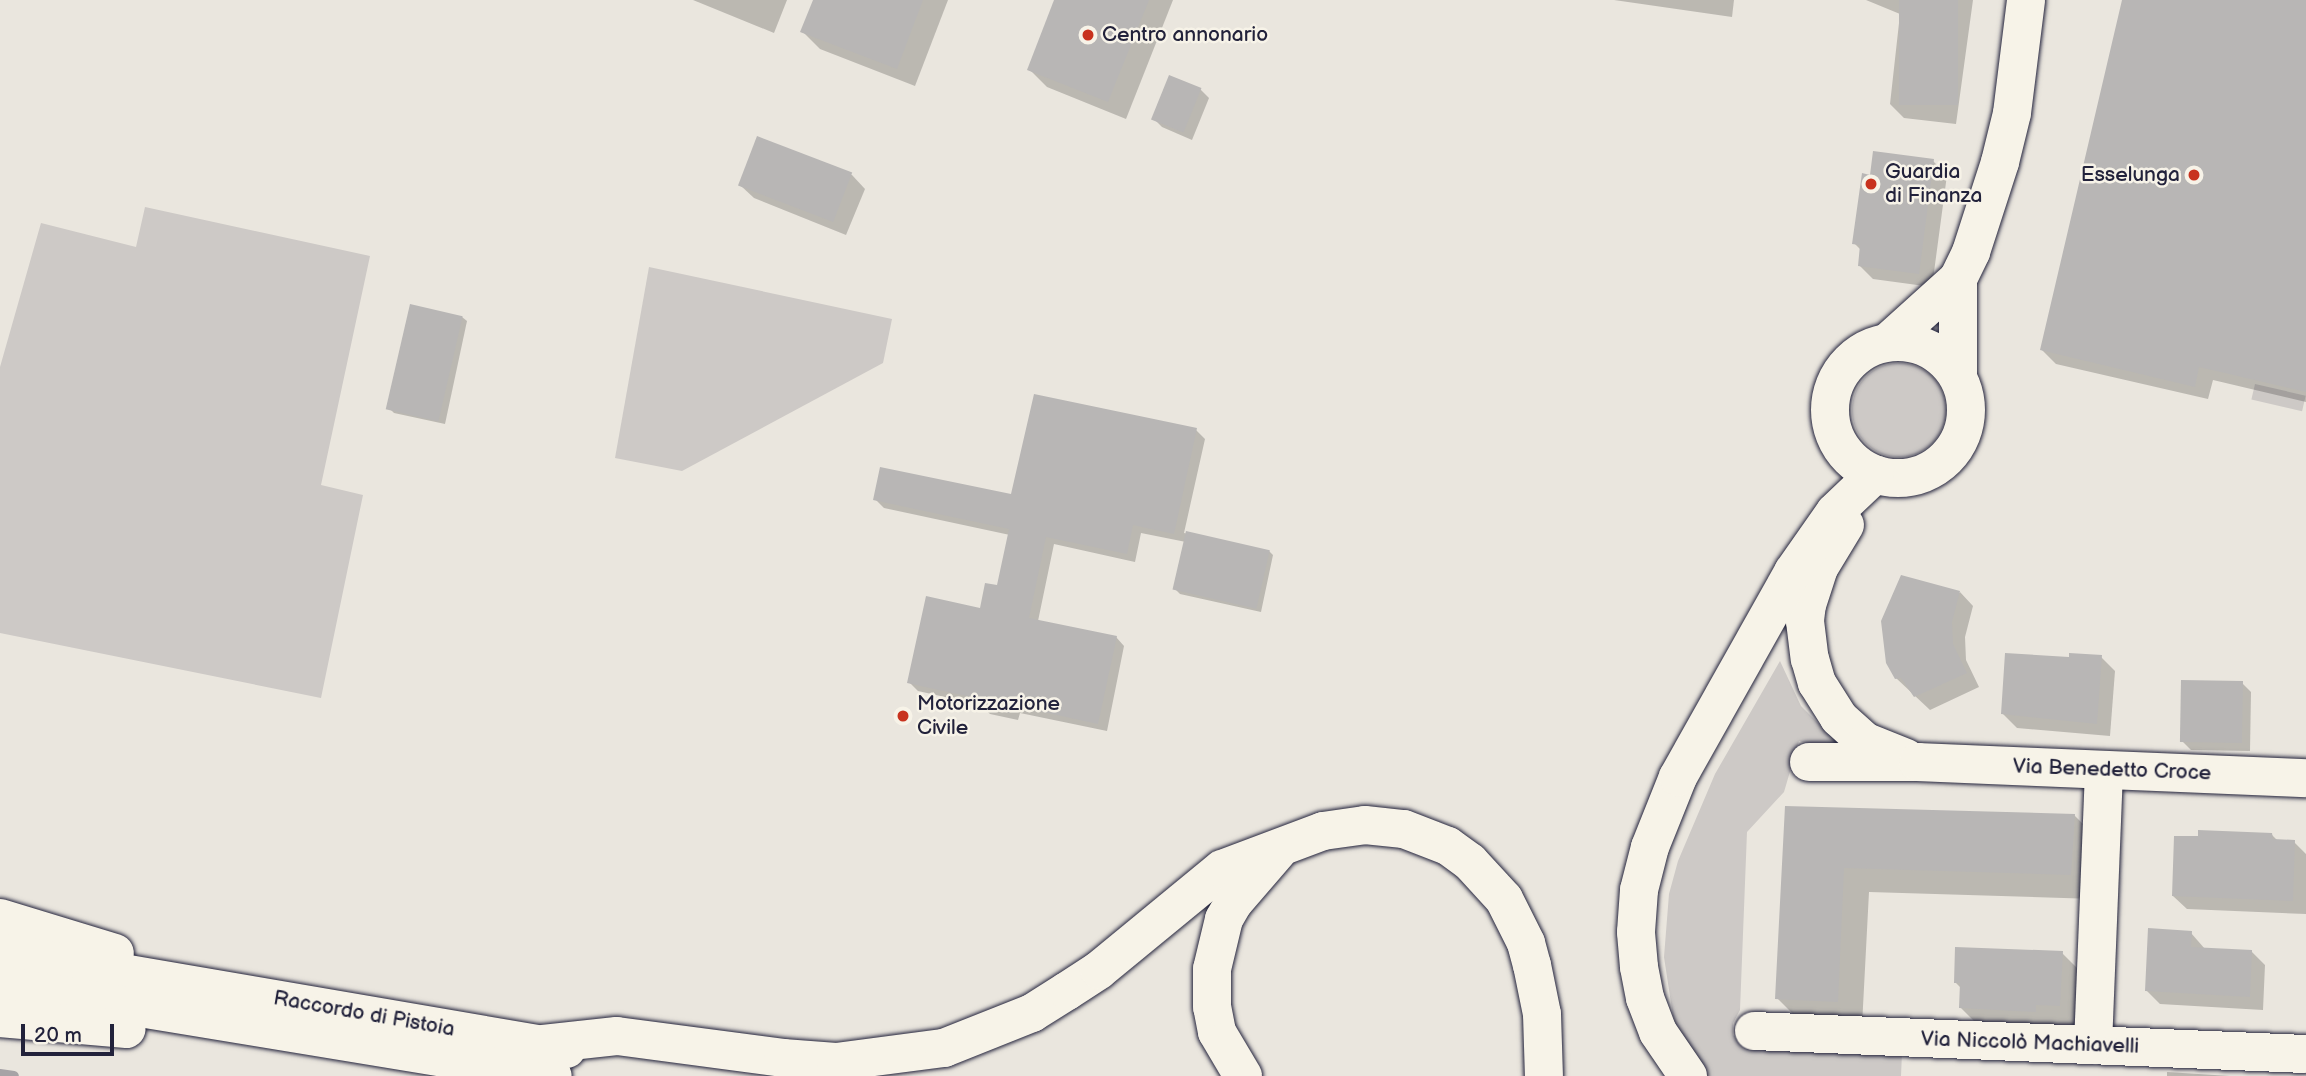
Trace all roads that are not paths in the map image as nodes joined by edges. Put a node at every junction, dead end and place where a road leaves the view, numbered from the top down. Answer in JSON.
{"nodes":[{"id":1,"x":2026,"y":0,"type":"edge"},
{"id":2,"x":1958,"y":279,"type":"junction"},
{"id":3,"x":1888,"y":342,"type":"junction"},
{"id":4,"x":1958,"y":376,"type":"junction"},
{"id":5,"x":1882,"y":476,"type":"junction"},
{"id":6,"x":1809,"y":762,"type":"dead end"},
{"id":7,"x":1918,"y":762,"type":"junction"},
{"id":8,"x":2104,"y":770,"type":"junction"},
{"id":9,"x":2306,"y":778,"type":"edge"},
{"id":10,"x":1282,"y":848,"type":"junction"},
{"id":11,"x":0,"y":918,"type":"edge"},
{"id":12,"x":0,"y":952,"type":"edge"},
{"id":13,"x":0,"y":985,"type":"edge"},
{"id":14,"x":207,"y":1003,"type":"junction"},
{"id":15,"x":0,"y":1018,"type":"edge"},
{"id":16,"x":1754,"y":1031,"type":"dead end"},
{"id":17,"x":2093,"y":1045,"type":"junction"},
{"id":18,"x":2306,"y":1054,"type":"edge"},
{"id":19,"x":548,"y":1060,"type":"edge"},
{"id":20,"x":728,"y":1076,"type":"edge"},
{"id":21,"x":1243,"y":1076,"type":"edge"},
{"id":22,"x":1544,"y":1076,"type":"edge"},
{"id":23,"x":1688,"y":1076,"type":"edge"}],
"edges":[{"from":1,"to":2,"type":"main road"},
{"from":2,"to":3,"type":"main road"},
{"from":2,"to":4,"type":"main road"},
{"from":3,"to":4,"type":"main road"},
{"from":3,"to":5,"type":"main road"},
{"from":4,"to":5,"type":"main road"},
{"from":5,"to":7,"type":"main road","name":"Via Benedetto Croce"},
{"from":5,"to":23,"type":"main road"},
{"from":6,"to":7,"type":"main road","name":"Via Benedetto Croce"},
{"from":7,"to":8,"type":"main road","name":"Via Benedetto Croce"},
{"from":8,"to":9,"type":"main road","name":"Via Benedetto Croce"},
{"from":8,"to":17,"type":"main road"},
{"from":10,"to":19,"type":"main road"},
{"from":10,"to":21,"type":"main road"},
{"from":10,"to":22,"type":"main road"},
{"from":11,"to":14,"type":"main road"},
{"from":12,"to":14,"type":"main road","name":"Raccordo di Pistoia"},
{"from":13,"to":14,"type":"main road","name":"Raccordo di Pistoia"},
{"from":14,"to":15,"type":"main road"},
{"from":14,"to":19,"type":"main road","name":"Raccordo di Pistoia"},
{"from":16,"to":17,"type":"main road","name":"Via Niccolò Machiavelli"},
{"from":17,"to":18,"type":"main road","name":"Via Niccolò Machiavelli"},
{"from":19,"to":20,"type":"main road","name":"Raccordo di Pistoia"}]}
